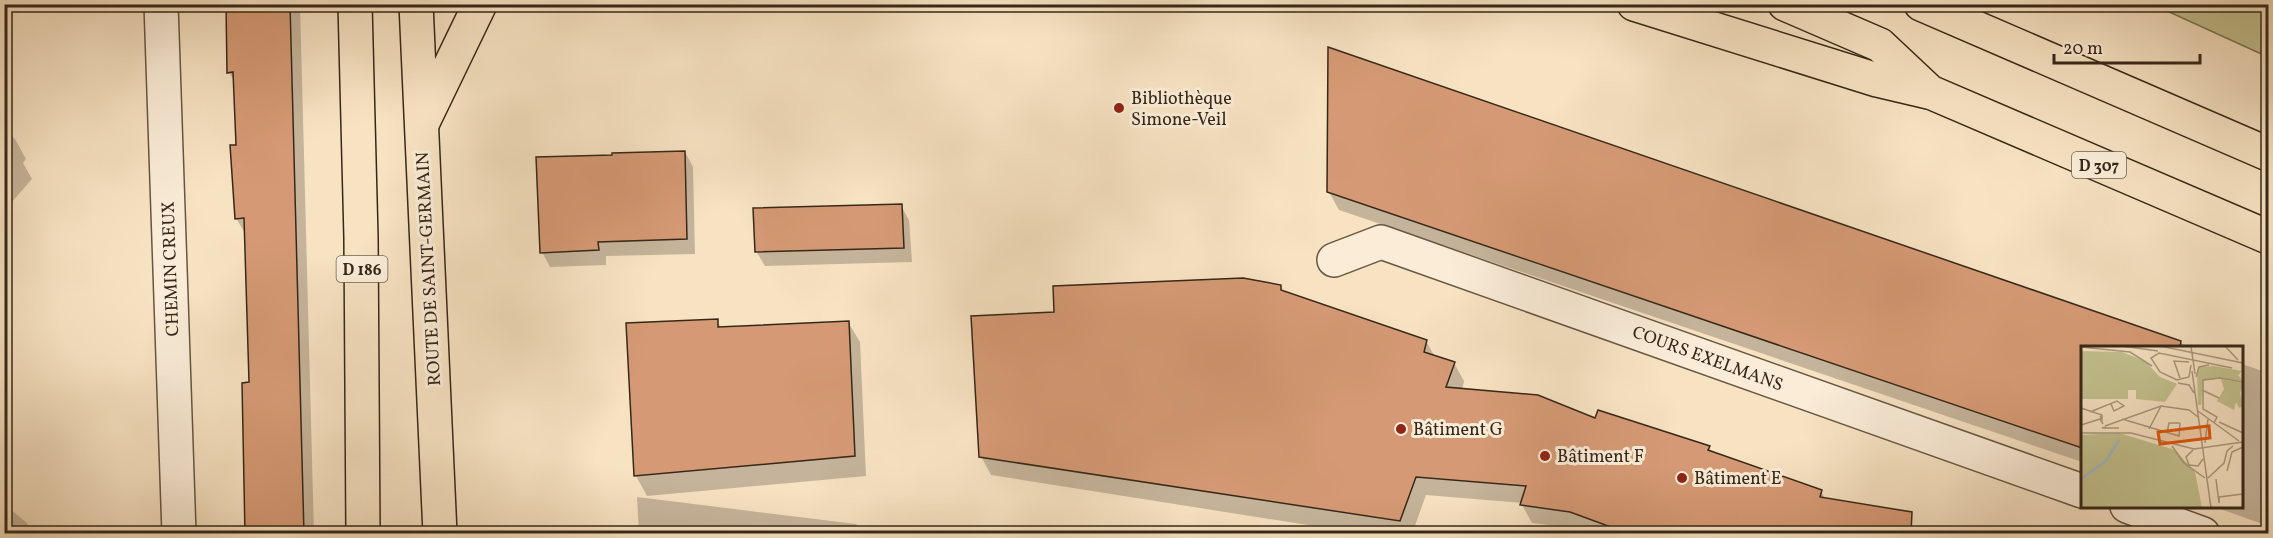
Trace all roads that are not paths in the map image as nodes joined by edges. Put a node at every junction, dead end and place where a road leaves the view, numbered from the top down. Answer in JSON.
{"nodes":[{"id":1,"x":161,"y":4,"type":"edge"},
{"id":2,"x":355,"y":4,"type":"edge"},
{"id":3,"x":416,"y":4,"type":"edge"},
{"id":4,"x":480,"y":4,"type":"edge"},
{"id":5,"x":1634,"y":4,"type":"edge"},
{"id":6,"x":1785,"y":4,"type":"edge"},
{"id":7,"x":1921,"y":4,"type":"edge"},
{"id":8,"x":1930,"y":93,"type":"junction"},
{"id":9,"x":421,"y":126,"type":"junction"},
{"id":10,"x":2268,"y":154,"type":"edge"},
{"id":11,"x":2268,"y":237,"type":"edge"},
{"id":12,"x":1334,"y":260,"type":"dead end"},
{"id":13,"x":2081,"y":491,"type":"edge"},
{"id":14,"x":2130,"y":508,"type":"edge"},
{"id":15,"x":178,"y":534,"type":"edge"},
{"id":16,"x":363,"y":534,"type":"edge"},
{"id":17,"x":440,"y":534,"type":"edge"},
{"id":18,"x":2203,"y":534,"type":"edge"}],
"edges":[{"from":1,"to":15,"type":"street","name":"CHEMIN CREUX"},
{"from":2,"to":16,"type":"main road","number":"D 186"},
{"from":3,"to":9,"type":"main road","name":"ROUTE DE SAINT-GERMAIN"},
{"from":4,"to":9,"type":"main road"},
{"from":5,"to":8,"type":"main road","number":"D 307"},
{"from":6,"to":8,"type":"main road","number":"D 307"},
{"from":7,"to":10,"type":"main road"},
{"from":8,"to":11,"type":"main road","number":"D 307"},
{"from":9,"to":17,"type":"main road","name":"ROUTE DE SAINT-GERMAIN"},
{"from":12,"to":13,"type":"street","name":"COURS EXELMANS"},
{"from":14,"to":18,"type":"street"}]}
